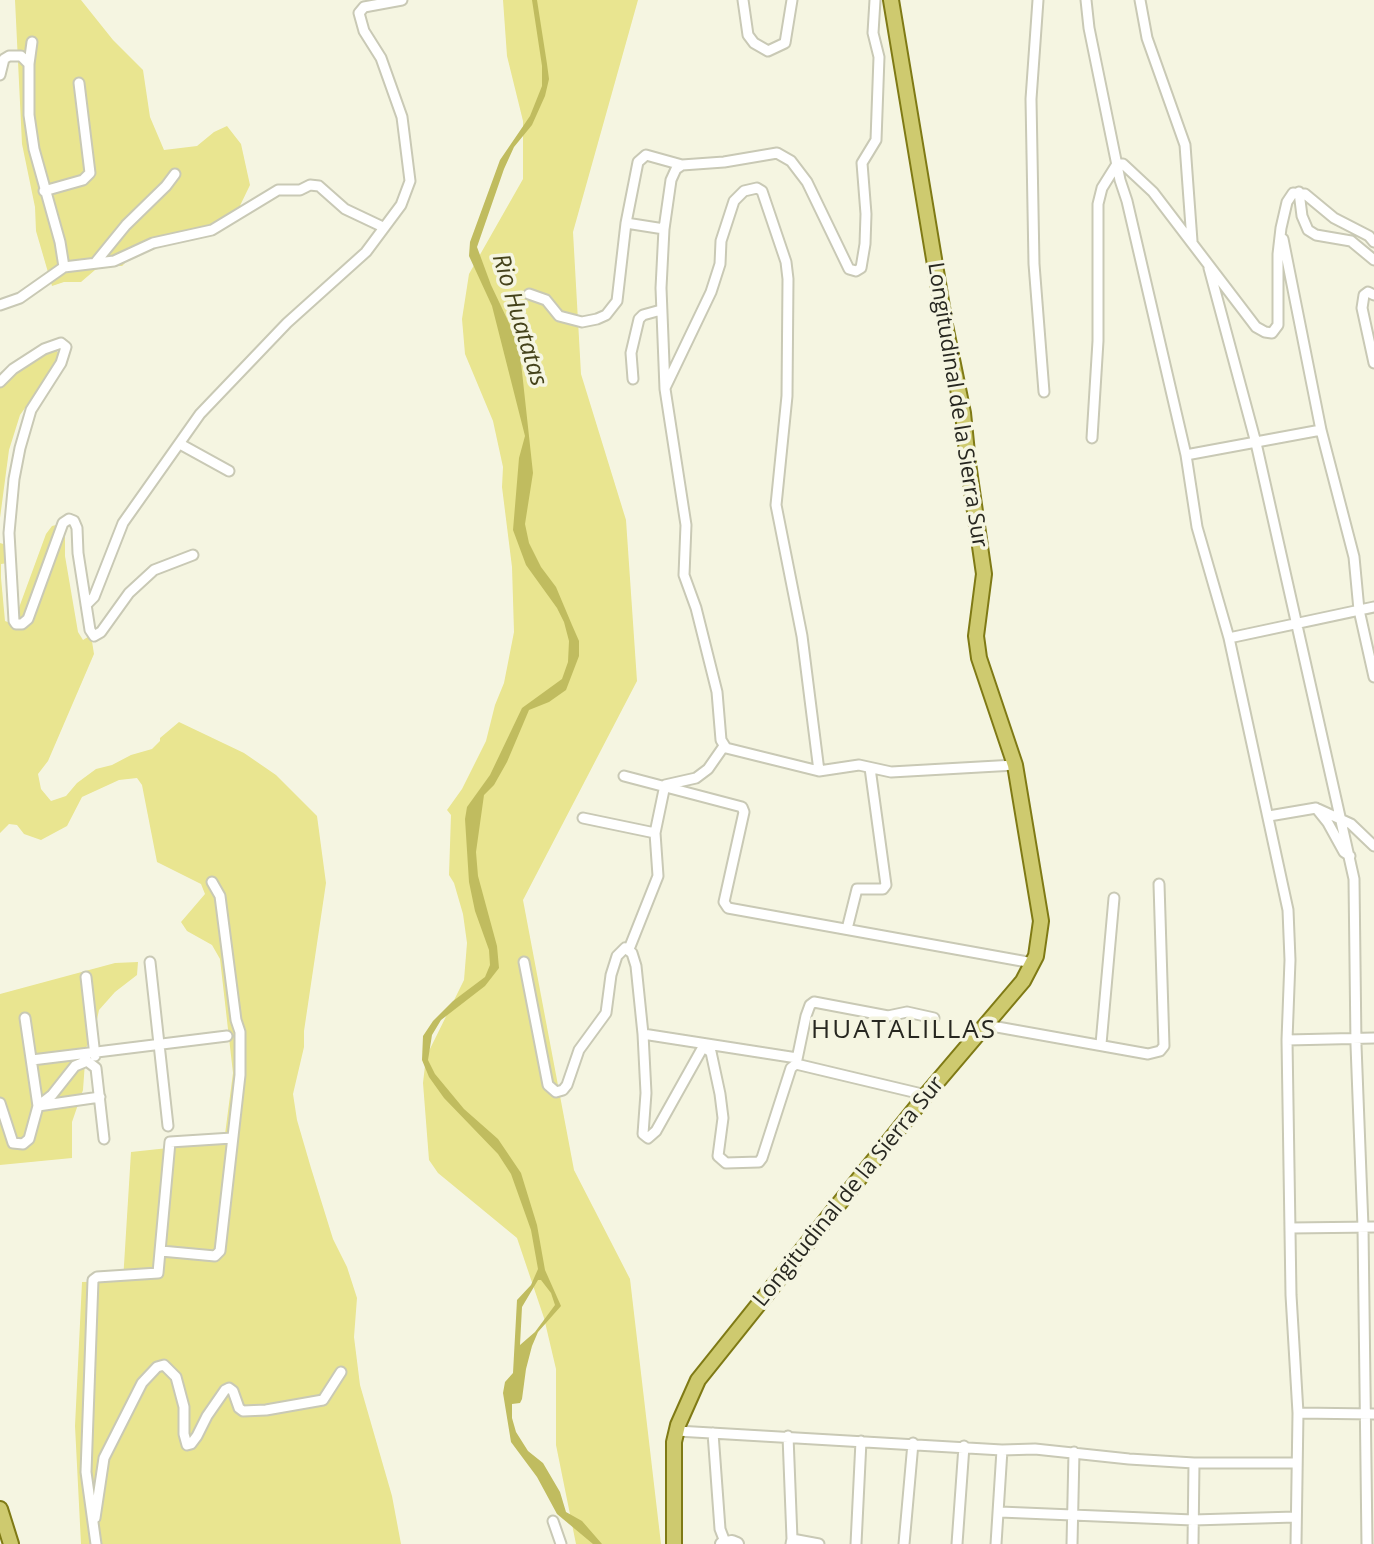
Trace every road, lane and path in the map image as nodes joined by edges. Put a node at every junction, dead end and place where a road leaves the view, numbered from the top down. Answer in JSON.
{"nodes":[{"id":1,"x":402,"y":0,"type":"edge"},
{"id":2,"x":743,"y":0,"type":"edge"},
{"id":3,"x":792,"y":0,"type":"edge"},
{"id":4,"x":875,"y":0,"type":"edge"},
{"id":5,"x":891,"y":0,"type":"edge"},
{"id":6,"x":1038,"y":0,"type":"edge"},
{"id":7,"x":1086,"y":0,"type":"edge"},
{"id":8,"x":1140,"y":0,"type":"edge"},
{"id":9,"x":32,"y":42,"type":"dead end"},
{"id":10,"x":29,"y":64,"type":"junction"},
{"id":11,"x":0,"y":75,"type":"edge"},
{"id":12,"x":79,"y":83,"type":"dead end"},
{"id":13,"x":1117,"y":164,"type":"junction"},
{"id":14,"x":682,"y":165,"type":"junction"},
{"id":15,"x":175,"y":174,"type":"dead end"},
{"id":16,"x":44,"y":191,"type":"junction"},
{"id":17,"x":1299,"y":192,"type":"junction"},
{"id":18,"x":626,"y":223,"type":"junction"},
{"id":19,"x":383,"y":227,"type":"junction"},
{"id":20,"x":1281,"y":228,"type":"junction"},
{"id":21,"x":664,"y":229,"type":"junction"},
{"id":22,"x":1192,"y":241,"type":"junction"},
{"id":23,"x":1374,"y":242,"type":"edge"},
{"id":24,"x":1374,"y":260,"type":"edge"},
{"id":25,"x":95,"y":263,"type":"junction"},
{"id":26,"x":64,"y":267,"type":"junction"},
{"id":27,"x":1209,"y":268,"type":"junction"},
{"id":28,"x":529,"y":294,"type":"dead end"},
{"id":29,"x":1374,"y":295,"type":"edge"},
{"id":30,"x":0,"y":305,"type":"edge"},
{"id":31,"x":661,"y":310,"type":"junction"},
{"id":32,"x":1374,"y":363,"type":"edge"},
{"id":33,"x":633,"y":379,"type":"dead end"},
{"id":34,"x":0,"y":382,"type":"edge"},
{"id":35,"x":665,"y":389,"type":"junction"},
{"id":36,"x":1044,"y":392,"type":"dead end"},
{"id":37,"x":1321,"y":430,"type":"junction"},
{"id":38,"x":1092,"y":438,"type":"dead end"},
{"id":39,"x":1256,"y":443,"type":"junction"},
{"id":40,"x":180,"y":444,"type":"junction"},
{"id":41,"x":1186,"y":455,"type":"junction"},
{"id":42,"x":229,"y":471,"type":"dead end"},
{"id":43,"x":193,"y":555,"type":"dead end"},
{"id":44,"x":86,"y":605,"type":"junction"},
{"id":45,"x":1374,"y":607,"type":"edge"},
{"id":46,"x":1359,"y":610,"type":"junction"},
{"id":47,"x":1297,"y":624,"type":"junction"},
{"id":48,"x":1229,"y":638,"type":"junction"},
{"id":49,"x":1374,"y":677,"type":"edge"},
{"id":50,"x":724,"y":746,"type":"junction"},
{"id":51,"x":1015,"y":765,"type":"junction"},
{"id":52,"x":870,"y":768,"type":"junction"},
{"id":53,"x":819,"y":771,"type":"junction"},
{"id":54,"x":624,"y":776,"type":"dead end"},
{"id":55,"x":665,"y":785,"type":"junction"},
{"id":56,"x":1316,"y":808,"type":"junction"},
{"id":57,"x":1269,"y":816,"type":"junction"},
{"id":58,"x":583,"y":818,"type":"dead end"},
{"id":59,"x":1342,"y":821,"type":"junction"},
{"id":60,"x":655,"y":833,"type":"junction"},
{"id":61,"x":1374,"y":846,"type":"edge"},
{"id":62,"x":1350,"y":856,"type":"junction"},
{"id":63,"x":212,"y":882,"type":"dead end"},
{"id":64,"x":1159,"y":884,"type":"dead end"},
{"id":65,"x":1114,"y":898,"type":"dead end"},
{"id":66,"x":847,"y":929,"type":"junction"},
{"id":67,"x":629,"y":949,"type":"junction"},
{"id":68,"x":150,"y":962,"type":"dead end"},
{"id":69,"x":524,"y":962,"type":"dead end"},
{"id":70,"x":1033,"y":963,"type":"junction"},
{"id":71,"x":86,"y":977,"type":"dead end"},
{"id":72,"x":25,"y":1018,"type":"dead end"},
{"id":73,"x":934,"y":1018,"type":"dead end"},
{"id":74,"x":986,"y":1025,"type":"junction"},
{"id":75,"x":643,"y":1034,"type":"junction"},
{"id":76,"x":227,"y":1036,"type":"dead end"},
{"id":77,"x":1374,"y":1038,"type":"edge"},
{"id":78,"x":1355,"y":1039,"type":"junction"},
{"id":79,"x":1287,"y":1040,"type":"junction"},
{"id":80,"x":1101,"y":1044,"type":"junction"},
{"id":81,"x":158,"y":1045,"type":"junction"},
{"id":82,"x":95,"y":1053,"type":"junction"},
{"id":83,"x":32,"y":1060,"type":"junction"},
{"id":84,"x":797,"y":1061,"type":"junction"},
{"id":85,"x":96,"y":1068,"type":"junction"},
{"id":86,"x":926,"y":1095,"type":"junction"},
{"id":87,"x":100,"y":1097,"type":"junction"},
{"id":88,"x":0,"y":1103,"type":"edge"},
{"id":89,"x":38,"y":1106,"type":"junction"},
{"id":90,"x":168,"y":1126,"type":"dead end"},
{"id":91,"x":232,"y":1138,"type":"junction"},
{"id":92,"x":104,"y":1139,"type":"dead end"},
{"id":93,"x":1369,"y":1227,"type":"edge"},
{"id":94,"x":1291,"y":1228,"type":"junction"},
{"id":95,"x":161,"y":1251,"type":"junction"},
{"id":96,"x":341,"y":1372,"type":"dead end"},
{"id":97,"x":1298,"y":1413,"type":"junction"},
{"id":98,"x":1370,"y":1414,"type":"edge"},
{"id":99,"x":677,"y":1431,"type":"junction"},
{"id":100,"x":713,"y":1433,"type":"junction"},
{"id":101,"x":788,"y":1436,"type":"junction"},
{"id":102,"x":861,"y":1441,"type":"junction"},
{"id":103,"x":913,"y":1443,"type":"junction"},
{"id":104,"x":964,"y":1446,"type":"junction"},
{"id":105,"x":1002,"y":1450,"type":"junction"},
{"id":106,"x":1074,"y":1452,"type":"junction"},
{"id":107,"x":1194,"y":1463,"type":"junction"},
{"id":108,"x":1296,"y":1463,"type":"junction"},
{"id":109,"x":0,"y":1509,"type":"edge"},
{"id":110,"x":1000,"y":1512,"type":"junction"},
{"id":111,"x":1072,"y":1513,"type":"junction"},
{"id":112,"x":1295,"y":1517,"type":"junction"},
{"id":113,"x":1193,"y":1520,"type":"junction"},
{"id":114,"x":553,"y":1521,"type":"dead end"},
{"id":115,"x":94,"y":1529,"type":"junction"},
{"id":116,"x":791,"y":1542,"type":"edge"},
{"id":117,"x":728,"y":1543,"type":"edge"},
{"id":118,"x":11,"y":1544,"type":"edge"},
{"id":119,"x":96,"y":1544,"type":"edge"},
{"id":120,"x":561,"y":1544,"type":"edge"},
{"id":121,"x":674,"y":1544,"type":"edge"},
{"id":122,"x":819,"y":1544,"type":"edge"},
{"id":123,"x":856,"y":1544,"type":"edge"},
{"id":124,"x":904,"y":1544,"type":"edge"},
{"id":125,"x":957,"y":1544,"type":"edge"},
{"id":126,"x":996,"y":1544,"type":"edge"},
{"id":127,"x":1072,"y":1544,"type":"edge"},
{"id":128,"x":1193,"y":1544,"type":"edge"},
{"id":129,"x":1296,"y":1544,"type":"edge"},
{"id":130,"x":1367,"y":1544,"type":"edge"}],
"edges":[{"from":1,"to":19,"type":"street"},
{"from":2,"to":3,"type":"street"},
{"from":4,"to":14,"type":"street"},
{"from":5,"to":51,"type":"main road","name":"Longitudinal de la Sierra Sur"},
{"from":6,"to":36,"type":"street"},
{"from":7,"to":13,"type":"street"},
{"from":8,"to":22,"type":"street"},
{"from":9,"to":10,"type":"street"},
{"from":10,"to":11,"type":"street"},
{"from":10,"to":16,"type":"street"},
{"from":12,"to":16,"type":"street"},
{"from":13,"to":22,"type":"street"},
{"from":13,"to":38,"type":"street"},
{"from":13,"to":41,"type":"street"},
{"from":14,"to":18,"type":"street"},
{"from":14,"to":21,"type":"street"},
{"from":15,"to":25,"type":"street"},
{"from":16,"to":26,"type":"street"},
{"from":17,"to":20,"type":"street"},
{"from":17,"to":23,"type":"street"},
{"from":17,"to":24,"type":"street"},
{"from":18,"to":21,"type":"street"},
{"from":18,"to":28,"type":"street"},
{"from":19,"to":25,"type":"street"},
{"from":19,"to":40,"type":"street"},
{"from":20,"to":27,"type":"street"},
{"from":20,"to":37,"type":"street"},
{"from":21,"to":31,"type":"street"},
{"from":22,"to":27,"type":"street"},
{"from":25,"to":26,"type":"street"},
{"from":26,"to":30,"type":"street"},
{"from":27,"to":39,"type":"street"},
{"from":29,"to":32,"type":"street"},
{"from":31,"to":33,"type":"street"},
{"from":31,"to":35,"type":"street"},
{"from":34,"to":44,"type":"street"},
{"from":35,"to":50,"type":"street"},
{"from":35,"to":53,"type":"street"},
{"from":37,"to":39,"type":"street"},
{"from":37,"to":46,"type":"street"},
{"from":39,"to":41,"type":"street"},
{"from":39,"to":47,"type":"street"},
{"from":40,"to":42,"type":"street"},
{"from":40,"to":44,"type":"street"},
{"from":41,"to":48,"type":"street"},
{"from":43,"to":44,"type":"street"},
{"from":45,"to":46,"type":"street"},
{"from":46,"to":47,"type":"street"},
{"from":46,"to":49,"type":"street"},
{"from":47,"to":48,"type":"street"},
{"from":47,"to":59,"type":"street"},
{"from":48,"to":57,"type":"street"},
{"from":50,"to":53,"type":"street"},
{"from":50,"to":55,"type":"street"},
{"from":51,"to":52,"type":"street"},
{"from":51,"to":70,"type":"main road","name":"Longitudinal de la Sierra Sur"},
{"from":52,"to":53,"type":"street"},
{"from":52,"to":66,"type":"street"},
{"from":54,"to":55,"type":"street"},
{"from":55,"to":60,"type":"street"},
{"from":55,"to":66,"type":"street"},
{"from":56,"to":57,"type":"street"},
{"from":56,"to":59,"type":"street"},
{"from":56,"to":62,"type":"street"},
{"from":57,"to":79,"type":"street"},
{"from":58,"to":60,"type":"street"},
{"from":59,"to":61,"type":"street"},
{"from":59,"to":62,"type":"street"},
{"from":60,"to":67,"type":"street"},
{"from":62,"to":78,"type":"street"},
{"from":63,"to":91,"type":"street"},
{"from":64,"to":80,"type":"street"},
{"from":65,"to":80,"type":"street"},
{"from":66,"to":70,"type":"street"},
{"from":67,"to":69,"type":"street"},
{"from":67,"to":75,"type":"street"},
{"from":68,"to":81,"type":"street"},
{"from":70,"to":74,"type":"main road","name":"Longitudinal de la Sierra Sur"},
{"from":71,"to":82,"type":"street"},
{"from":72,"to":83,"type":"street"},
{"from":73,"to":84,"type":"street"},
{"from":74,"to":80,"type":"street"},
{"from":74,"to":86,"type":"main road","name":"Longitudinal de la Sierra Sur"},
{"from":75,"to":84,"type":"street"},
{"from":75,"to":84,"type":"street"},
{"from":76,"to":81,"type":"street"},
{"from":77,"to":78,"type":"street"},
{"from":78,"to":79,"type":"street"},
{"from":78,"to":93,"type":"street"},
{"from":79,"to":94,"type":"street"},
{"from":81,"to":82,"type":"street"},
{"from":81,"to":90,"type":"street"},
{"from":82,"to":83,"type":"street"},
{"from":82,"to":85,"type":"street"},
{"from":83,"to":89,"type":"street"},
{"from":84,"to":86,"type":"street"},
{"from":85,"to":87,"type":"street"},
{"from":85,"to":89,"type":"street"},
{"from":86,"to":99,"type":"main road","name":"Longitudinal de la Sierra Sur"},
{"from":87,"to":89,"type":"street"},
{"from":87,"to":92,"type":"street"},
{"from":88,"to":89,"type":"street"},
{"from":91,"to":95,"type":"street"},
{"from":91,"to":95,"type":"street"},
{"from":93,"to":94,"type":"street"},
{"from":93,"to":98,"type":"street"},
{"from":94,"to":97,"type":"street"},
{"from":95,"to":115,"type":"street"},
{"from":96,"to":115,"type":"street"},
{"from":97,"to":98,"type":"street"},
{"from":97,"to":108,"type":"street"},
{"from":98,"to":130,"type":"street"},
{"from":99,"to":100,"type":"street"},
{"from":99,"to":121,"type":"main road","name":"Longitudinal de la Sierra Sur"},
{"from":100,"to":101,"type":"street"},
{"from":100,"to":117,"type":"street"},
{"from":101,"to":102,"type":"street"},
{"from":101,"to":116,"type":"street"},
{"from":102,"to":103,"type":"street"},
{"from":102,"to":123,"type":"street"},
{"from":103,"to":104,"type":"street"},
{"from":103,"to":124,"type":"street"},
{"from":104,"to":105,"type":"street"},
{"from":104,"to":125,"type":"street"},
{"from":105,"to":106,"type":"street"},
{"from":105,"to":110,"type":"street"},
{"from":106,"to":107,"type":"street"},
{"from":106,"to":111,"type":"street"},
{"from":107,"to":108,"type":"street"},
{"from":107,"to":113,"type":"street"},
{"from":108,"to":112,"type":"street"},
{"from":109,"to":118,"type":"main road"},
{"from":110,"to":111,"type":"street"},
{"from":110,"to":126,"type":"street"},
{"from":111,"to":113,"type":"street"},
{"from":111,"to":127,"type":"street"},
{"from":112,"to":113,"type":"street"},
{"from":112,"to":129,"type":"street"},
{"from":113,"to":128,"type":"street"},
{"from":114,"to":120,"type":"street"},
{"from":115,"to":119,"type":"street"},
{"from":116,"to":122,"type":"street"}]}
